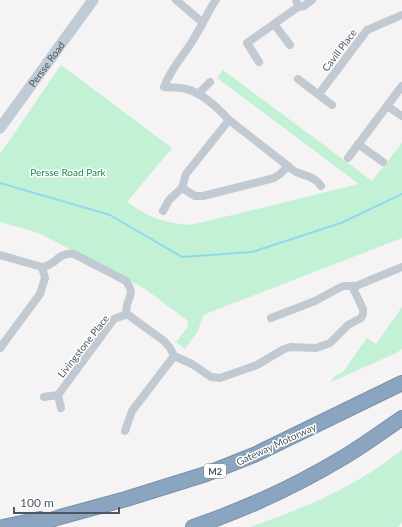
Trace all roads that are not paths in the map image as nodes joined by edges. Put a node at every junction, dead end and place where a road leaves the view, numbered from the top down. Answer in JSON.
{"nodes":[{"id":1,"x":93,"y":0,"type":"edge"},
{"id":2,"x":176,"y":0,"type":"edge"},
{"id":3,"x":216,"y":0,"type":"edge"},
{"id":4,"x":312,"y":0,"type":"edge"},
{"id":5,"x":297,"y":4,"type":"edge"},
{"id":6,"x":402,"y":15,"type":"edge"},
{"id":7,"x":202,"y":22,"type":"junction"},
{"id":8,"x":274,"y":24,"type":"junction"},
{"id":9,"x":290,"y":45,"type":"dead end"},
{"id":10,"x":259,"y":62,"type":"dead end"},
{"id":11,"x":298,"y":79,"type":"dead end"},
{"id":12,"x":210,"y":82,"type":"dead end"},
{"id":13,"x":402,"y":86,"type":"edge"},
{"id":14,"x":198,"y":94,"type":"junction"},
{"id":15,"x":319,"y":94,"type":"junction"},
{"id":16,"x":332,"y":105,"type":"dead end"},
{"id":17,"x":387,"y":106,"type":"junction"},
{"id":18,"x":402,"y":116,"type":"edge"},
{"id":19,"x":230,"y":120,"type":"junction"},
{"id":20,"x":0,"y":128,"type":"edge"},
{"id":21,"x":358,"y":144,"type":"junction"},
{"id":22,"x":348,"y":158,"type":"dead end"},
{"id":23,"x":383,"y":162,"type":"dead end"},
{"id":24,"x":288,"y":166,"type":"junction"},
{"id":25,"x":321,"y":186,"type":"dead end"},
{"id":26,"x":182,"y":188,"type":"junction"},
{"id":27,"x":163,"y":211,"type":"dead end"},
{"id":28,"x":0,"y":255,"type":"edge"},
{"id":29,"x":42,"y":267,"type":"junction"},
{"id":30,"x":402,"y":267,"type":"edge"},
{"id":31,"x":352,"y":286,"type":"junction"},
{"id":32,"x":126,"y":314,"type":"junction"},
{"id":33,"x":272,"y":318,"type":"dead end"},
{"id":34,"x":0,"y":348,"type":"edge"},
{"id":35,"x":174,"y":356,"type":"junction"},
{"id":36,"x":402,"y":383,"type":"edge"},
{"id":37,"x":58,"y":395,"type":"junction"},
{"id":38,"x":44,"y":397,"type":"dead end"},
{"id":39,"x":61,"y":408,"type":"dead end"},
{"id":40,"x":402,"y":418,"type":"edge"},
{"id":41,"x":125,"y":431,"type":"dead end"},
{"id":42,"x":60,"y":517,"type":"junction"},
{"id":43,"x":3,"y":527,"type":"edge"},
{"id":44,"x":30,"y":527,"type":"edge"},
{"id":45,"x":193,"y":527,"type":"edge"}],
"edges":[{"from":1,"to":20,"type":"street","name":"Persse Road"},
{"from":2,"to":7,"type":"street"},
{"from":3,"to":7,"type":"street"},
{"from":4,"to":5,"type":"street"},
{"from":5,"to":8,"type":"street"},
{"from":6,"to":15,"type":"street","name":"Cavill Place"},
{"from":7,"to":14,"type":"street"},
{"from":8,"to":9,"type":"street"},
{"from":8,"to":10,"type":"street"},
{"from":11,"to":15,"type":"street"},
{"from":12,"to":14,"type":"street"},
{"from":13,"to":17,"type":"street"},
{"from":14,"to":19,"type":"street"},
{"from":15,"to":16,"type":"street"},
{"from":17,"to":18,"type":"street"},
{"from":17,"to":21,"type":"street"},
{"from":19,"to":24,"type":"street"},
{"from":19,"to":26,"type":"street"},
{"from":21,"to":22,"type":"street"},
{"from":21,"to":23,"type":"street"},
{"from":24,"to":25,"type":"street"},
{"from":24,"to":26,"type":"street"},
{"from":26,"to":27,"type":"street"},
{"from":28,"to":29,"type":"street"},
{"from":29,"to":32,"type":"street"},
{"from":29,"to":34,"type":"street"},
{"from":30,"to":31,"type":"street"},
{"from":31,"to":33,"type":"street"},
{"from":31,"to":35,"type":"street"},
{"from":32,"to":35,"type":"street"},
{"from":32,"to":37,"type":"street","name":"Livingstone Place"},
{"from":35,"to":41,"type":"street"},
{"from":36,"to":42,"type":"highway","name":"Gateway Motorway","number":"M2"},
{"from":37,"to":38,"type":"street"},
{"from":37,"to":39,"type":"street"},
{"from":40,"to":45,"type":"highway"},
{"from":42,"to":43,"type":"highway"},
{"from":42,"to":44,"type":"highway","name":"Gateway Motorway","number":"M2"}]}
